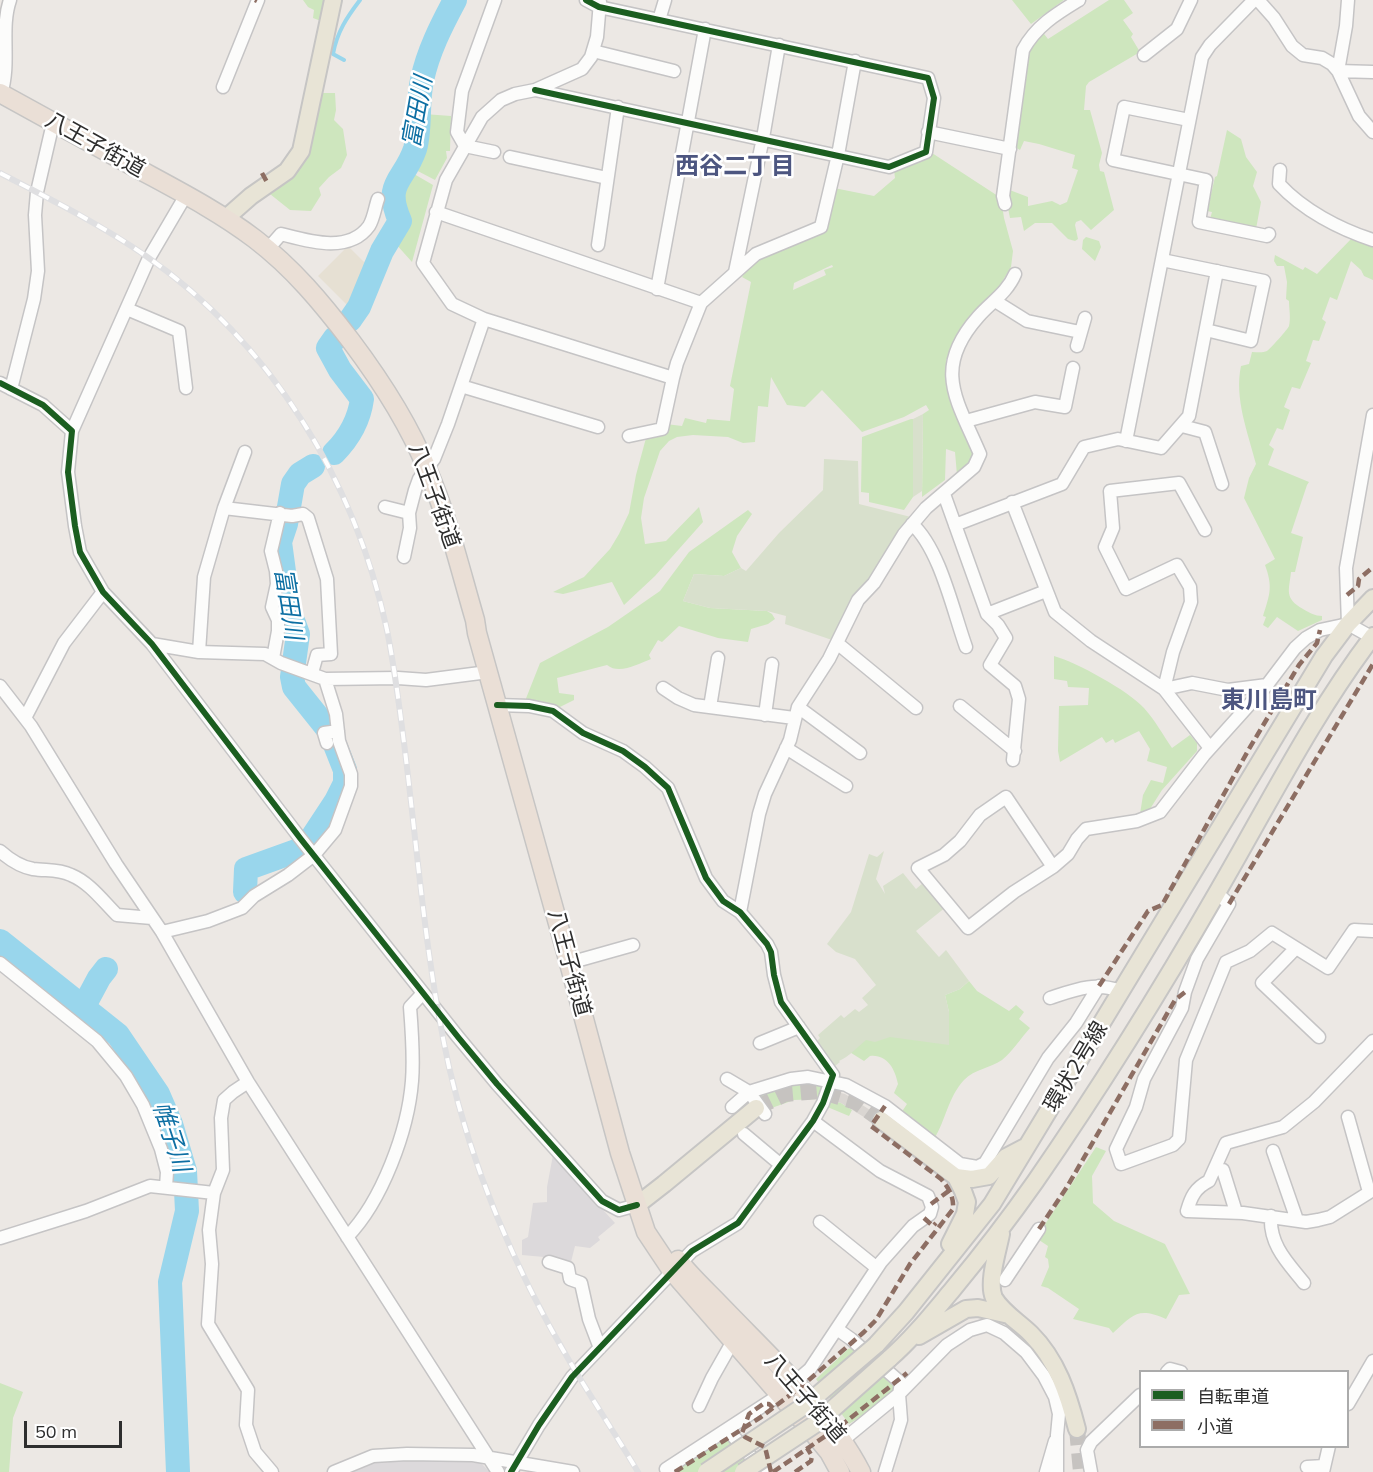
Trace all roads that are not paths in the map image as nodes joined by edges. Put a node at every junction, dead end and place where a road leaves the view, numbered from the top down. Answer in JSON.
{"nodes":[{"id":1,"x":10,"y":0,"type":"edge"},
{"id":2,"x":258,"y":0,"type":"edge"},
{"id":3,"x":333,"y":0,"type":"edge"},
{"id":4,"x":495,"y":0,"type":"edge"},
{"id":5,"x":586,"y":0,"type":"edge"},
{"id":6,"x":664,"y":0,"type":"edge"},
{"id":7,"x":1079,"y":0,"type":"edge"},
{"id":8,"x":1191,"y":0,"type":"edge"},
{"id":9,"x":1256,"y":0,"type":"edge"},
{"id":10,"x":1348,"y":0,"type":"edge"},
{"id":11,"x":600,"y":4,"type":"edge"},
{"id":12,"x":659,"y":20,"type":"junction"},
{"id":13,"x":705,"y":29,"type":"junction"},
{"id":14,"x":779,"y":45,"type":"junction"},
{"id":15,"x":593,"y":51,"type":"junction"},
{"id":16,"x":1144,"y":55,"type":"dead end"},
{"id":17,"x":855,"y":61,"type":"junction"},
{"id":18,"x":674,"y":71,"type":"dead end"},
{"id":19,"x":1338,"y":71,"type":"junction"},
{"id":20,"x":1373,"y":72,"type":"edge"},
{"id":21,"x":223,"y":87,"type":"dead end"},
{"id":22,"x":535,"y":90,"type":"junction"},
{"id":23,"x":1,"y":93,"type":"edge"},
{"id":24,"x":618,"y":107,"type":"junction"},
{"id":25,"x":1189,"y":120,"type":"junction"},
{"id":26,"x":53,"y":123,"type":"junction"},
{"id":27,"x":688,"y":123,"type":"junction"},
{"id":28,"x":928,"y":132,"type":"junction"},
{"id":29,"x":1373,"y":132,"type":"edge"},
{"id":30,"x":763,"y":138,"type":"junction"},
{"id":31,"x":465,"y":146,"type":"junction"},
{"id":32,"x":1010,"y":149,"type":"junction"},
{"id":33,"x":494,"y":152,"type":"dead end"},
{"id":34,"x":838,"y":155,"type":"junction"},
{"id":35,"x":510,"y":157,"type":"dead end"},
{"id":36,"x":1280,"y":170,"type":"dead end"},
{"id":37,"x":1178,"y":174,"type":"junction"},
{"id":38,"x":607,"y":178,"type":"junction"},
{"id":39,"x":186,"y":195,"type":"junction"},
{"id":40,"x":378,"y":199,"type":"dead end"},
{"id":41,"x":1005,"y":204,"type":"dead end"},
{"id":42,"x":436,"y":212,"type":"junction"},
{"id":43,"x":226,"y":218,"type":"junction"},
{"id":44,"x":1269,"y":234,"type":"dead end"},
{"id":45,"x":1373,"y":240,"type":"edge"},
{"id":46,"x":598,"y":244,"type":"dead end"},
{"id":47,"x":267,"y":250,"type":"junction"},
{"id":48,"x":1162,"y":260,"type":"junction"},
{"id":49,"x":1217,"y":271,"type":"junction"},
{"id":50,"x":735,"y":272,"type":"junction"},
{"id":51,"x":1015,"y":274,"type":"dead end"},
{"id":52,"x":657,"y":289,"type":"junction"},
{"id":53,"x":995,"y":301,"type":"junction"},
{"id":54,"x":701,"y":303,"type":"junction"},
{"id":55,"x":127,"y":309,"type":"junction"},
{"id":56,"x":1085,"y":318,"type":"dead end"},
{"id":57,"x":484,"y":319,"type":"junction"},
{"id":58,"x":1206,"y":330,"type":"junction"},
{"id":59,"x":1080,"y":332,"type":"junction"},
{"id":60,"x":1077,"y":346,"type":"dead end"},
{"id":61,"x":1073,"y":368,"type":"dead end"},
{"id":62,"x":673,"y":378,"type":"junction"},
{"id":63,"x":461,"y":386,"type":"junction"},
{"id":64,"x":5,"y":387,"type":"edge"},
{"id":65,"x":186,"y":388,"type":"dead end"},
{"id":66,"x":1373,"y":418,"type":"edge"},
{"id":67,"x":966,"y":421,"type":"junction"},
{"id":68,"x":1182,"y":426,"type":"junction"},
{"id":69,"x":598,"y":427,"type":"dead end"},
{"id":70,"x":72,"y":431,"type":"junction"},
{"id":71,"x":629,"y":436,"type":"dead end"},
{"id":72,"x":1126,"y":441,"type":"junction"},
{"id":73,"x":245,"y":452,"type":"dead end"},
{"id":74,"x":427,"y":469,"type":"junction"},
{"id":75,"x":1222,"y":484,"type":"dead end"},
{"id":76,"x":944,"y":494,"type":"junction"},
{"id":77,"x":1012,"y":502,"type":"junction"},
{"id":78,"x":385,"y":507,"type":"dead end"},
{"id":79,"x":224,"y":508,"type":"junction"},
{"id":80,"x":409,"y":513,"type":"junction"},
{"id":81,"x":286,"y":514,"type":"junction"},
{"id":82,"x":912,"y":524,"type":"junction"},
{"id":83,"x":956,"y":525,"type":"junction"},
{"id":84,"x":1205,"y":530,"type":"dead end"},
{"id":85,"x":404,"y":557,"type":"dead end"},
{"id":86,"x":1046,"y":591,"type":"junction"},
{"id":87,"x":103,"y":592,"type":"junction"},
{"id":88,"x":1373,"y":598,"type":"edge"},
{"id":89,"x":987,"y":614,"type":"junction"},
{"id":90,"x":1348,"y":624,"type":"junction"},
{"id":91,"x":1373,"y":637,"type":"edge"},
{"id":92,"x":837,"y":643,"type":"junction"},
{"id":93,"x":152,"y":644,"type":"junction"},
{"id":94,"x":966,"y":647,"type":"dead end"},
{"id":95,"x":199,"y":652,"type":"junction"},
{"id":96,"x":273,"y":658,"type":"junction"},
{"id":97,"x":718,"y":658,"type":"dead end"},
{"id":98,"x":772,"y":664,"type":"dead end"},
{"id":99,"x":488,"y":672,"type":"junction"},
{"id":100,"x":312,"y":674,"type":"junction"},
{"id":101,"x":325,"y":679,"type":"junction"},
{"id":102,"x":0,"y":686,"type":"edge"},
{"id":103,"x":1267,"y":686,"type":"junction"},
{"id":104,"x":663,"y":688,"type":"dead end"},
{"id":105,"x":1164,"y":689,"type":"junction"},
{"id":106,"x":497,"y":705,"type":"junction"},
{"id":107,"x":710,"y":706,"type":"junction"},
{"id":108,"x":960,"y":706,"type":"dead end"},
{"id":109,"x":916,"y":708,"type":"dead end"},
{"id":110,"x":796,"y":713,"type":"junction"},
{"id":111,"x":765,"y":715,"type":"junction"},
{"id":112,"x":25,"y":718,"type":"junction"},
{"id":113,"x":786,"y":748,"type":"junction"},
{"id":114,"x":1210,"y":748,"type":"junction"},
{"id":115,"x":860,"y":753,"type":"dead end"},
{"id":116,"x":846,"y":786,"type":"dead end"},
{"id":117,"x":0,"y":851,"type":"edge"},
{"id":118,"x":314,"y":855,"type":"junction"},
{"id":119,"x":1053,"y":867,"type":"junction"},
{"id":120,"x":1217,"y":893,"type":"junction"},
{"id":121,"x":740,"y":912,"type":"junction"},
{"id":122,"x":152,"y":918,"type":"junction"},
{"id":123,"x":1373,"y":931,"type":"edge"},
{"id":124,"x":162,"y":932,"type":"junction"},
{"id":125,"x":633,"y":945,"type":"dead end"},
{"id":126,"x":1295,"y":949,"type":"junction"},
{"id":127,"x":0,"y":963,"type":"edge"},
{"id":128,"x":569,"y":963,"type":"junction"},
{"id":129,"x":1099,"y":986,"type":"junction"},
{"id":130,"x":1121,"y":992,"type":"junction"},
{"id":131,"x":423,"y":993,"type":"junction"},
{"id":132,"x":1050,"y":998,"type":"dead end"},
{"id":133,"x":800,"y":1027,"type":"junction"},
{"id":134,"x":1319,"y":1037,"type":"dead end"},
{"id":135,"x":760,"y":1043,"type":"dead end"},
{"id":136,"x":1370,"y":1048,"type":"edge"},
{"id":137,"x":727,"y":1079,"type":"dead end"},
{"id":138,"x":248,"y":1082,"type":"junction"},
{"id":139,"x":831,"y":1082,"type":"junction"},
{"id":140,"x":749,"y":1092,"type":"junction"},
{"id":141,"x":732,"y":1107,"type":"dead end"},
{"id":142,"x":760,"y":1111,"type":"joint"},
{"id":143,"x":1348,"y":1116,"type":"dead end"},
{"id":144,"x":881,"y":1120,"type":"tunnel mouth"},
{"id":145,"x":813,"y":1121,"type":"junction"},
{"id":146,"x":744,"y":1134,"type":"dead end"},
{"id":147,"x":1028,"y":1146,"type":"junction"},
{"id":148,"x":1273,"y":1151,"type":"dead end"},
{"id":149,"x":781,"y":1165,"type":"junction"},
{"id":150,"x":1223,"y":1170,"type":"dead end"},
{"id":151,"x":956,"y":1177,"type":"junction"},
{"id":152,"x":168,"y":1187,"type":"junction"},
{"id":153,"x":1371,"y":1191,"type":"edge"},
{"id":154,"x":210,"y":1192,"type":"junction"},
{"id":155,"x":640,"y":1202,"type":"junction"},
{"id":156,"x":1236,"y":1212,"type":"junction"},
{"id":157,"x":1271,"y":1216,"type":"junction"},
{"id":158,"x":1297,"y":1220,"type":"junction"},
{"id":159,"x":820,"y":1222,"type":"dead end"},
{"id":160,"x":1038,"y":1229,"type":"dead end"},
{"id":161,"x":1002,"y":1230,"type":"junction"},
{"id":162,"x":346,"y":1237,"type":"junction"},
{"id":163,"x":0,"y":1239,"type":"edge"},
{"id":164,"x":945,"y":1260,"type":"junction"},
{"id":165,"x":549,"y":1262,"type":"dead end"},
{"id":166,"x":676,"y":1267,"type":"junction"},
{"id":167,"x":877,"y":1268,"type":"junction"},
{"id":168,"x":1005,"y":1280,"type":"dead end"},
{"id":169,"x":1304,"y":1283,"type":"dead end"},
{"id":170,"x":1009,"y":1315,"type":"junction"},
{"id":171,"x":979,"y":1318,"type":"dead end"},
{"id":172,"x":837,"y":1329,"type":"junction"},
{"id":173,"x":970,"y":1330,"type":"junction"},
{"id":174,"x":733,"y":1341,"type":"junction"},
{"id":175,"x":909,"y":1341,"type":"junction"},
{"id":176,"x":600,"y":1348,"type":"junction"},
{"id":177,"x":1373,"y":1361,"type":"edge"},
{"id":178,"x":788,"y":1389,"type":"junction"},
{"id":179,"x":899,"y":1394,"type":"junction"},
{"id":180,"x":1139,"y":1396,"type":"edge"},
{"id":181,"x":1349,"y":1401,"type":"edge"},
{"id":182,"x":699,"y":1407,"type":"dead end"},
{"id":183,"x":1077,"y":1429,"type":"tunnel mouth"},
{"id":184,"x":728,"y":1430,"type":"junction"},
{"id":185,"x":1057,"y":1435,"type":"junction"},
{"id":186,"x":843,"y":1440,"type":"junction"},
{"id":187,"x":1328,"y":1448,"type":"edge"},
{"id":188,"x":490,"y":1460,"type":"junction"},
{"id":189,"x":1307,"y":1467,"type":"dead end"},
{"id":190,"x":514,"y":1468,"type":"edge"},
{"id":191,"x":1323,"y":1469,"type":"edge"},
{"id":192,"x":270,"y":1472,"type":"edge"},
{"id":193,"x":334,"y":1472,"type":"edge"},
{"id":194,"x":498,"y":1472,"type":"edge"},
{"id":195,"x":573,"y":1472,"type":"edge"},
{"id":196,"x":668,"y":1472,"type":"edge"},
{"id":197,"x":706,"y":1472,"type":"edge"},
{"id":198,"x":743,"y":1472,"type":"edge"},
{"id":199,"x":764,"y":1472,"type":"edge"},
{"id":200,"x":840,"y":1472,"type":"edge"},
{"id":201,"x":861,"y":1472,"type":"edge"},
{"id":202,"x":885,"y":1472,"type":"edge"},
{"id":203,"x":1046,"y":1472,"type":"edge"},
{"id":204,"x":1057,"y":1472,"type":"edge"},
{"id":205,"x":1091,"y":1472,"type":"edge"}],
"edges":[{"from":1,"to":23,"type":"street"},
{"from":2,"to":21,"type":"street"},
{"from":3,"to":43,"type":"main road"},
{"from":4,"to":31,"type":"street"},
{"from":5,"to":11,"type":"street"},
{"from":6,"to":12,"type":"street"},
{"from":7,"to":32,"type":"street"},
{"from":8,"to":16,"type":"street"},
{"from":9,"to":19,"type":"street"},
{"from":9,"to":25,"type":"street"},
{"from":10,"to":19,"type":"street"},
{"from":11,"to":12,"type":"street"},
{"from":11,"to":15,"type":"street"},
{"from":12,"to":13,"type":"street"},
{"from":13,"to":14,"type":"street"},
{"from":13,"to":27,"type":"street"},
{"from":14,"to":17,"type":"street"},
{"from":14,"to":30,"type":"street"},
{"from":15,"to":18,"type":"street"},
{"from":15,"to":22,"type":"street"},
{"from":17,"to":28,"type":"street"},
{"from":17,"to":34,"type":"street"},
{"from":19,"to":20,"type":"street"},
{"from":19,"to":29,"type":"street"},
{"from":22,"to":24,"type":"street"},
{"from":22,"to":31,"type":"street"},
{"from":23,"to":26,"type":"highway","name":"八王子街道"},
{"from":24,"to":27,"type":"street"},
{"from":24,"to":38,"type":"street"},
{"from":25,"to":37,"type":"street"},
{"from":25,"to":37,"type":"street"},
{"from":26,"to":39,"type":"highway","name":"八王子街道"},
{"from":26,"to":64,"type":"street"},
{"from":27,"to":30,"type":"street"},
{"from":27,"to":52,"type":"street"},
{"from":28,"to":32,"type":"street"},
{"from":28,"to":34,"type":"street"},
{"from":30,"to":34,"type":"street"},
{"from":30,"to":50,"type":"street"},
{"from":31,"to":33,"type":"street"},
{"from":31,"to":42,"type":"street"},
{"from":32,"to":41,"type":"street"},
{"from":34,"to":50,"type":"street"},
{"from":35,"to":38,"type":"street"},
{"from":36,"to":45,"type":"street"},
{"from":37,"to":44,"type":"street"},
{"from":37,"to":48,"type":"street"},
{"from":38,"to":46,"type":"street"},
{"from":39,"to":43,"type":"highway","name":"八王子街道"},
{"from":39,"to":55,"type":"street"},
{"from":40,"to":47,"type":"street"},
{"from":42,"to":52,"type":"street"},
{"from":42,"to":57,"type":"street"},
{"from":43,"to":47,"type":"highway","name":"八王子街道"},
{"from":47,"to":74,"type":"highway","name":"八王子街道"},
{"from":48,"to":49,"type":"street"},
{"from":48,"to":72,"type":"street"},
{"from":49,"to":58,"type":"street"},
{"from":49,"to":58,"type":"street"},
{"from":50,"to":54,"type":"street"},
{"from":51,"to":53,"type":"street"},
{"from":52,"to":54,"type":"street"},
{"from":53,"to":59,"type":"street"},
{"from":53,"to":67,"type":"street"},
{"from":54,"to":62,"type":"street"},
{"from":55,"to":65,"type":"street"},
{"from":55,"to":70,"type":"street"},
{"from":56,"to":59,"type":"street"},
{"from":57,"to":62,"type":"street"},
{"from":57,"to":63,"type":"street"},
{"from":58,"to":68,"type":"street"},
{"from":59,"to":60,"type":"street"},
{"from":61,"to":67,"type":"street"},
{"from":62,"to":71,"type":"street"},
{"from":63,"to":69,"type":"street"},
{"from":63,"to":74,"type":"street"},
{"from":64,"to":70,"type":"street"},
{"from":66,"to":90,"type":"street"},
{"from":67,"to":76,"type":"street"},
{"from":68,"to":72,"type":"street"},
{"from":68,"to":75,"type":"street"},
{"from":70,"to":87,"type":"street"},
{"from":72,"to":77,"type":"street"},
{"from":73,"to":79,"type":"street"},
{"from":74,"to":80,"type":"street"},
{"from":74,"to":99,"type":"highway","name":"八王子街道"},
{"from":76,"to":82,"type":"street"},
{"from":76,"to":83,"type":"street"},
{"from":77,"to":83,"type":"street"},
{"from":77,"to":86,"type":"street"},
{"from":78,"to":80,"type":"street"},
{"from":79,"to":81,"type":"street"},
{"from":79,"to":95,"type":"street"},
{"from":80,"to":85,"type":"street"},
{"from":81,"to":96,"type":"street"},
{"from":81,"to":100,"type":"street"},
{"from":82,"to":92,"type":"street"},
{"from":82,"to":94,"type":"street"},
{"from":83,"to":89,"type":"street"},
{"from":84,"to":105,"type":"street"},
{"from":86,"to":89,"type":"street"},
{"from":86,"to":105,"type":"street"},
{"from":87,"to":93,"type":"street"},
{"from":87,"to":112,"type":"street"},
{"from":88,"to":90,"type":"main road","name":"環状2号線"},
{"from":89,"to":108,"type":"street"},
{"from":90,"to":91,"type":"street"},
{"from":90,"to":103,"type":"street"},
{"from":90,"to":130,"type":"main road","name":"環状2号線"},
{"from":91,"to":120,"type":"main road","name":"環状2号線"},
{"from":92,"to":109,"type":"street"},
{"from":92,"to":110,"type":"street"},
{"from":93,"to":95,"type":"street"},
{"from":93,"to":118,"type":"street"},
{"from":95,"to":96,"type":"street"},
{"from":96,"to":100,"type":"street"},
{"from":97,"to":107,"type":"street"},
{"from":98,"to":111,"type":"street"},
{"from":99,"to":101,"type":"street"},
{"from":99,"to":106,"type":"highway","name":"八王子街道"},
{"from":100,"to":101,"type":"street"},
{"from":101,"to":118,"type":"street"},
{"from":102,"to":112,"type":"street"},
{"from":103,"to":105,"type":"street"},
{"from":103,"to":114,"type":"street"},
{"from":104,"to":107,"type":"street"},
{"from":105,"to":114,"type":"street"},
{"from":106,"to":121,"type":"street"},
{"from":106,"to":128,"type":"highway","name":"八王子街道"},
{"from":107,"to":111,"type":"street"},
{"from":110,"to":111,"type":"street"},
{"from":110,"to":113,"type":"street"},
{"from":110,"to":115,"type":"street"},
{"from":112,"to":122,"type":"street"},
{"from":113,"to":116,"type":"street"},
{"from":113,"to":121,"type":"street"},
{"from":114,"to":119,"type":"street"},
{"from":117,"to":122,"type":"street"},
{"from":118,"to":124,"type":"street"},
{"from":118,"to":131,"type":"street"},
{"from":119,"to":119,"type":"street"},
{"from":120,"to":126,"type":"street"},
{"from":120,"to":161,"type":"main road","name":"環状2号線"},
{"from":121,"to":133,"type":"street"},
{"from":122,"to":124,"type":"street"},
{"from":123,"to":126,"type":"street"},
{"from":124,"to":138,"type":"street"},
{"from":125,"to":128,"type":"street"},
{"from":126,"to":134,"type":"street"},
{"from":127,"to":152,"type":"street"},
{"from":128,"to":155,"type":"highway","name":"八王子街道"},
{"from":129,"to":130,"type":"street"},
{"from":129,"to":132,"type":"street"},
{"from":129,"to":139,"type":"street"},
{"from":130,"to":147,"type":"main road","name":"環状2号線"},
{"from":131,"to":155,"type":"street"},
{"from":131,"to":162,"type":"street"},
{"from":133,"to":135,"type":"street"},
{"from":133,"to":139,"type":"street"},
{"from":136,"to":156,"type":"street"},
{"from":137,"to":140,"type":"street"},
{"from":138,"to":154,"type":"street"},
{"from":138,"to":162,"type":"street"},
{"from":139,"to":140,"type":"street"},
{"from":139,"to":145,"type":"street"},
{"from":140,"to":141,"type":"street"},
{"from":140,"to":142,"type":"street"},
{"from":142,"to":155,"type":"main road"},
{"from":143,"to":153,"type":"street"},
{"from":144,"to":151,"type":"main road"},
{"from":145,"to":149,"type":"street"},
{"from":145,"to":167,"type":"street"},
{"from":146,"to":149,"type":"street"},
{"from":147,"to":151,"type":"main road"},
{"from":147,"to":164,"type":"main road","name":"環状2号線"},
{"from":148,"to":158,"type":"street"},
{"from":149,"to":166,"type":"street"},
{"from":150,"to":156,"type":"street"},
{"from":151,"to":164,"type":"main road"},
{"from":152,"to":154,"type":"street"},
{"from":152,"to":163,"type":"street"},
{"from":153,"to":158,"type":"street"},
{"from":154,"to":192,"type":"street"},
{"from":155,"to":166,"type":"highway","name":"八王子街道"},
{"from":156,"to":157,"type":"street"},
{"from":157,"to":158,"type":"street"},
{"from":157,"to":169,"type":"street"},
{"from":159,"to":167,"type":"street"},
{"from":160,"to":168,"type":"street"},
{"from":161,"to":170,"type":"main road"},
{"from":161,"to":175,"type":"main road","name":"環状2号線"},
{"from":162,"to":188,"type":"street"},
{"from":164,"to":197,"type":"main road","name":"環状2号線","bridge":true},
{"from":165,"to":176,"type":"street"},
{"from":166,"to":174,"type":"highway","name":"八王子街道"},
{"from":166,"to":176,"type":"street"},
{"from":166,"to":178,"type":"highway","name":"八王子街道"},
{"from":167,"to":172,"type":"street"},
{"from":170,"to":175,"type":"main road"},
{"from":170,"to":183,"type":"main road"},
{"from":171,"to":173,"type":"street"},
{"from":172,"to":178,"type":"street"},
{"from":172,"to":179,"type":"street"},
{"from":173,"to":179,"type":"street"},
{"from":173,"to":185,"type":"street"},
{"from":174,"to":178,"type":"highway","name":"八王子街道"},
{"from":174,"to":182,"type":"street"},
{"from":175,"to":198,"type":"main road","name":"環状2号線","bridge":true},
{"from":176,"to":190,"type":"street"},
{"from":177,"to":181,"type":"street"},
{"from":178,"to":184,"type":"street"},
{"from":178,"to":186,"type":"highway","name":"八王子街道"},
{"from":178,"to":200,"type":"highway","name":"八王子街道"},
{"from":179,"to":186,"type":"street"},
{"from":179,"to":202,"type":"street"},
{"from":180,"to":205,"type":"street"},
{"from":184,"to":196,"type":"street"},
{"from":184,"to":199,"type":"street"},
{"from":185,"to":203,"type":"street"},
{"from":185,"to":204,"type":"street"},
{"from":186,"to":201,"type":"highway","name":"八王子街道"},
{"from":187,"to":191,"type":"street"},
{"from":188,"to":190,"type":"street"},
{"from":188,"to":193,"type":"street"},
{"from":188,"to":194,"type":"street"},
{"from":189,"to":191,"type":"street"},
{"from":190,"to":195,"type":"street"}]}
